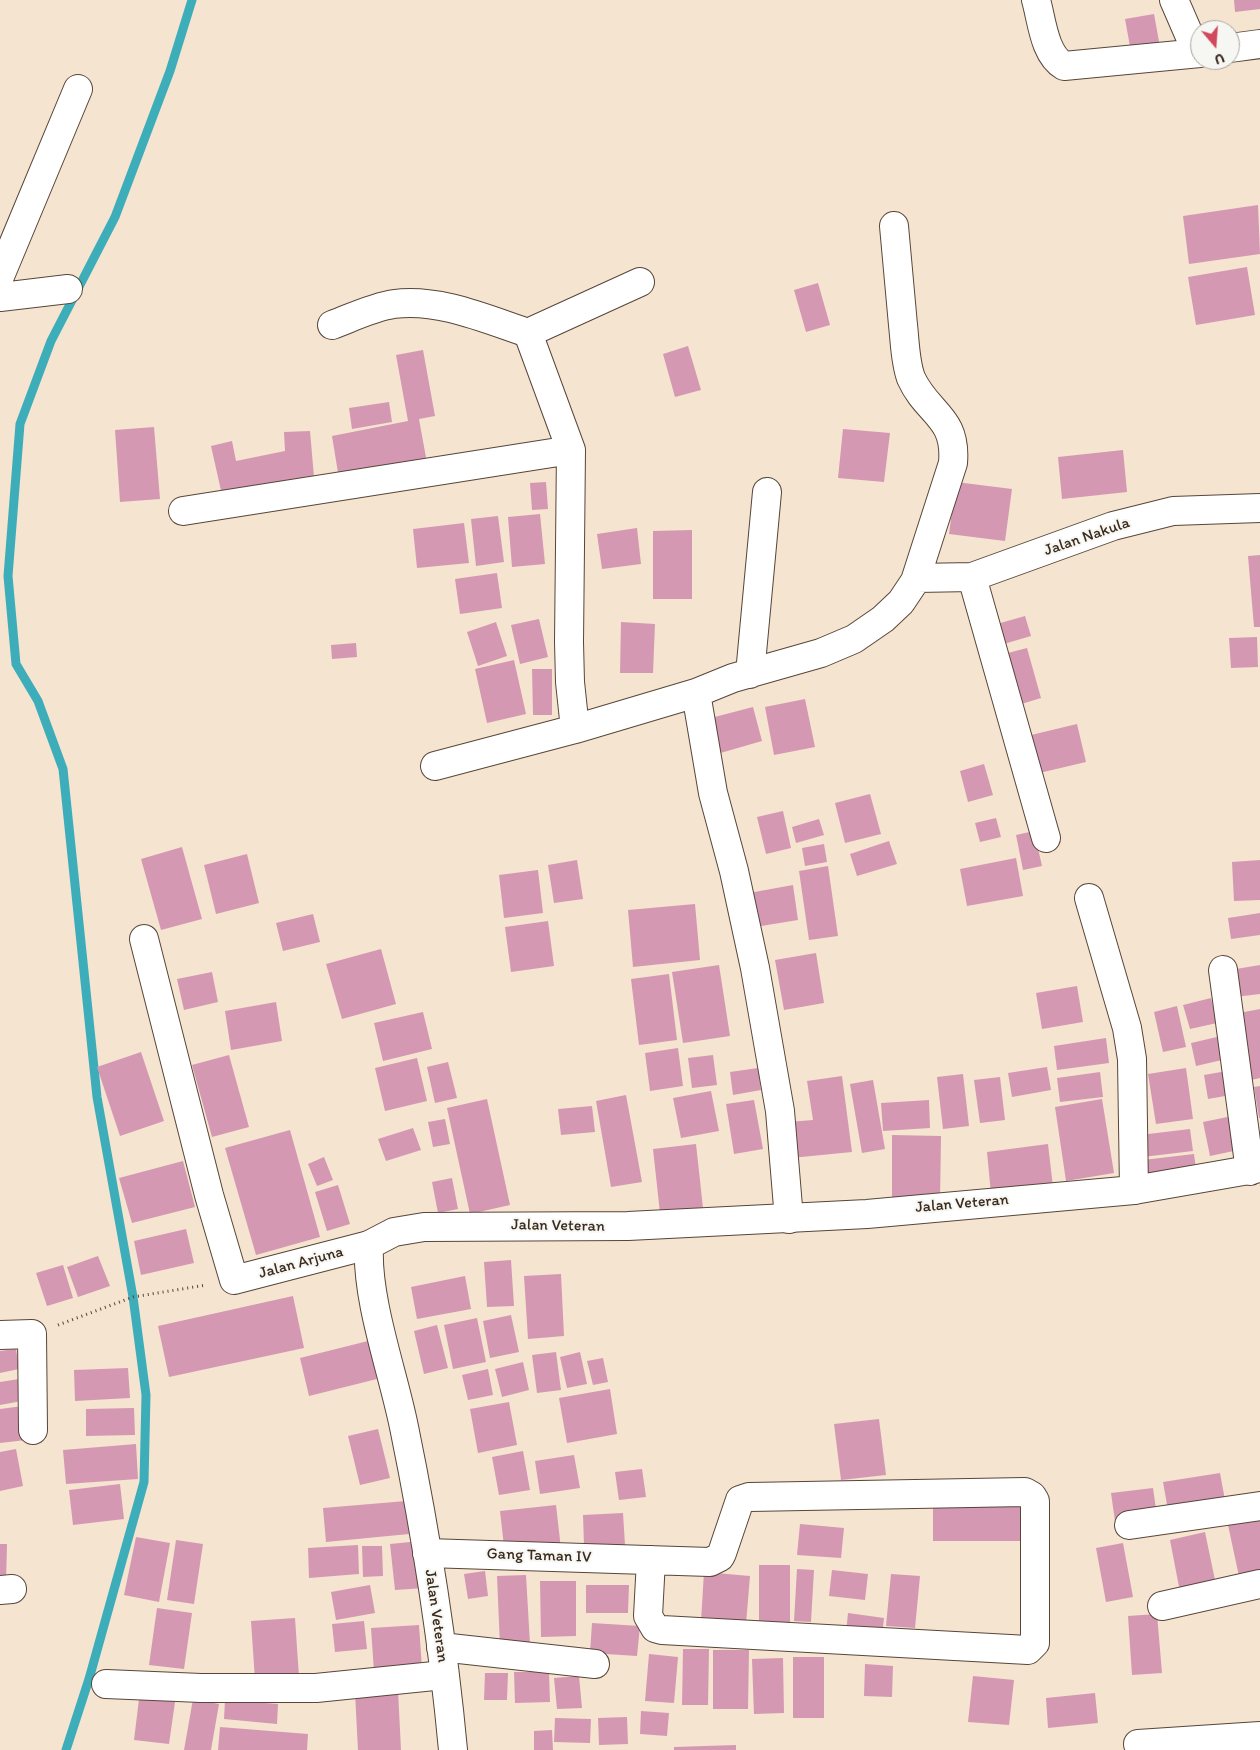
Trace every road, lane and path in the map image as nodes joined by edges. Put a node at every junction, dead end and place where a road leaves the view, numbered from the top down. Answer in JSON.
{"nodes":[{"id":1,"x":1036,"y":0,"type":"edge"},
{"id":2,"x":1174,"y":0,"type":"edge"},
{"id":3,"x":1190,"y":35,"type":"edge"},
{"id":4,"x":1260,"y":44,"type":"edge"},
{"id":5,"x":1240,"y":47,"type":"edge"},
{"id":6,"x":1190,"y":54,"type":"edge"},
{"id":7,"x":78,"y":89,"type":"dead end"},
{"id":8,"x":894,"y":226,"type":"dead end"},
{"id":9,"x":0,"y":276,"type":"edge"},
{"id":10,"x":640,"y":282,"type":"dead end"},
{"id":11,"x":68,"y":289,"type":"dead end"},
{"id":12,"x":0,"y":297,"type":"edge"},
{"id":13,"x":332,"y":325,"type":"dead end"},
{"id":14,"x":528,"y":333,"type":"junction"},
{"id":15,"x":571,"y":450,"type":"junction"},
{"id":16,"x":768,"y":492,"type":"dead end"},
{"id":17,"x":1260,"y":508,"type":"edge"},
{"id":18,"x":183,"y":511,"type":"dead end"},
{"id":19,"x":972,"y":577,"type":"junction"},
{"id":20,"x":917,"y":578,"type":"junction"},
{"id":21,"x":750,"y":674,"type":"junction"},
{"id":22,"x":696,"y":693,"type":"junction"},
{"id":23,"x":575,"y":729,"type":"junction"},
{"id":24,"x":436,"y":766,"type":"dead end"},
{"id":25,"x":1046,"y":838,"type":"dead end"},
{"id":26,"x":1090,"y":898,"type":"dead end"},
{"id":27,"x":144,"y":939,"type":"dead end"},
{"id":28,"x":1223,"y":970,"type":"dead end"},
{"id":29,"x":1255,"y":1170,"type":"edge"},
{"id":30,"x":1134,"y":1190,"type":"junction"},
{"id":31,"x":789,"y":1219,"type":"junction"},
{"id":32,"x":368,"y":1245,"type":"junction"},
{"id":33,"x":234,"y":1280,"type":"junction"},
{"id":34,"x":32,"y":1334,"type":"junction"},
{"id":35,"x":0,"y":1335,"type":"edge"},
{"id":36,"x":33,"y":1430,"type":"dead end"},
{"id":37,"x":1260,"y":1506,"type":"edge"},
{"id":38,"x":1129,"y":1525,"type":"dead end"},
{"id":39,"x":427,"y":1553,"type":"junction"},
{"id":40,"x":650,"y":1560,"type":"junction"},
{"id":41,"x":1260,"y":1584,"type":"edge"},
{"id":42,"x":1162,"y":1606,"type":"dead end"},
{"id":43,"x":441,"y":1647,"type":"junction"},
{"id":44,"x":595,"y":1664,"type":"dead end"},
{"id":45,"x":444,"y":1675,"type":"junction"},
{"id":46,"x":106,"y":1684,"type":"dead end"},
{"id":47,"x":1260,"y":1736,"type":"edge"},
{"id":48,"x":1138,"y":1744,"type":"dead end"},
{"id":49,"x":453,"y":1750,"type":"edge"}],
"edges":[{"from":1,"to":6,"type":"street"},
{"from":2,"to":3,"type":"street"},
{"from":4,"to":5,"type":"street"},
{"from":7,"to":9,"type":"street"},
{"from":8,"to":20,"type":"street"},
{"from":10,"to":14,"type":"street"},
{"from":11,"to":12,"type":"street"},
{"from":13,"to":14,"type":"street"},
{"from":14,"to":15,"type":"street"},
{"from":15,"to":18,"type":"street"},
{"from":15,"to":23,"type":"street"},
{"from":16,"to":21,"type":"street"},
{"from":17,"to":19,"type":"street","name":"Jalan Nakula"},
{"from":19,"to":20,"type":"street","name":"Jalan Nakula"},
{"from":19,"to":25,"type":"street"},
{"from":20,"to":21,"type":"street"},
{"from":21,"to":22,"type":"street"},
{"from":22,"to":23,"type":"street"},
{"from":22,"to":31,"type":"street"},
{"from":23,"to":24,"type":"street"},
{"from":26,"to":30,"type":"street"},
{"from":27,"to":33,"type":"street"},
{"from":28,"to":29,"type":"street"},
{"from":29,"to":30,"type":"street","name":"Jalan Veteran"},
{"from":30,"to":31,"type":"street","name":"Jalan Veteran"},
{"from":31,"to":32,"type":"street","name":"Jalan Veteran"},
{"from":32,"to":33,"type":"street","name":"Jalan Arjuna"},
{"from":32,"to":39,"type":"street","name":"Jalan Veteran"},
{"from":33,"to":34,"type":"path"},
{"from":34,"to":35,"type":"street"},
{"from":34,"to":36,"type":"street"},
{"from":37,"to":38,"type":"street"},
{"from":39,"to":40,"type":"street","name":"Gang Taman IV"},
{"from":39,"to":43,"type":"street","name":"Jalan Veteran"},
{"from":40,"to":40,"type":"street","name":"Gang Taman IV"},
{"from":41,"to":42,"type":"street"},
{"from":43,"to":44,"type":"street"},
{"from":43,"to":45,"type":"street","name":"Jalan Veteran"},
{"from":45,"to":46,"type":"street"},
{"from":45,"to":49,"type":"street","name":"Jalan Veteran"},
{"from":47,"to":48,"type":"street"}]}
